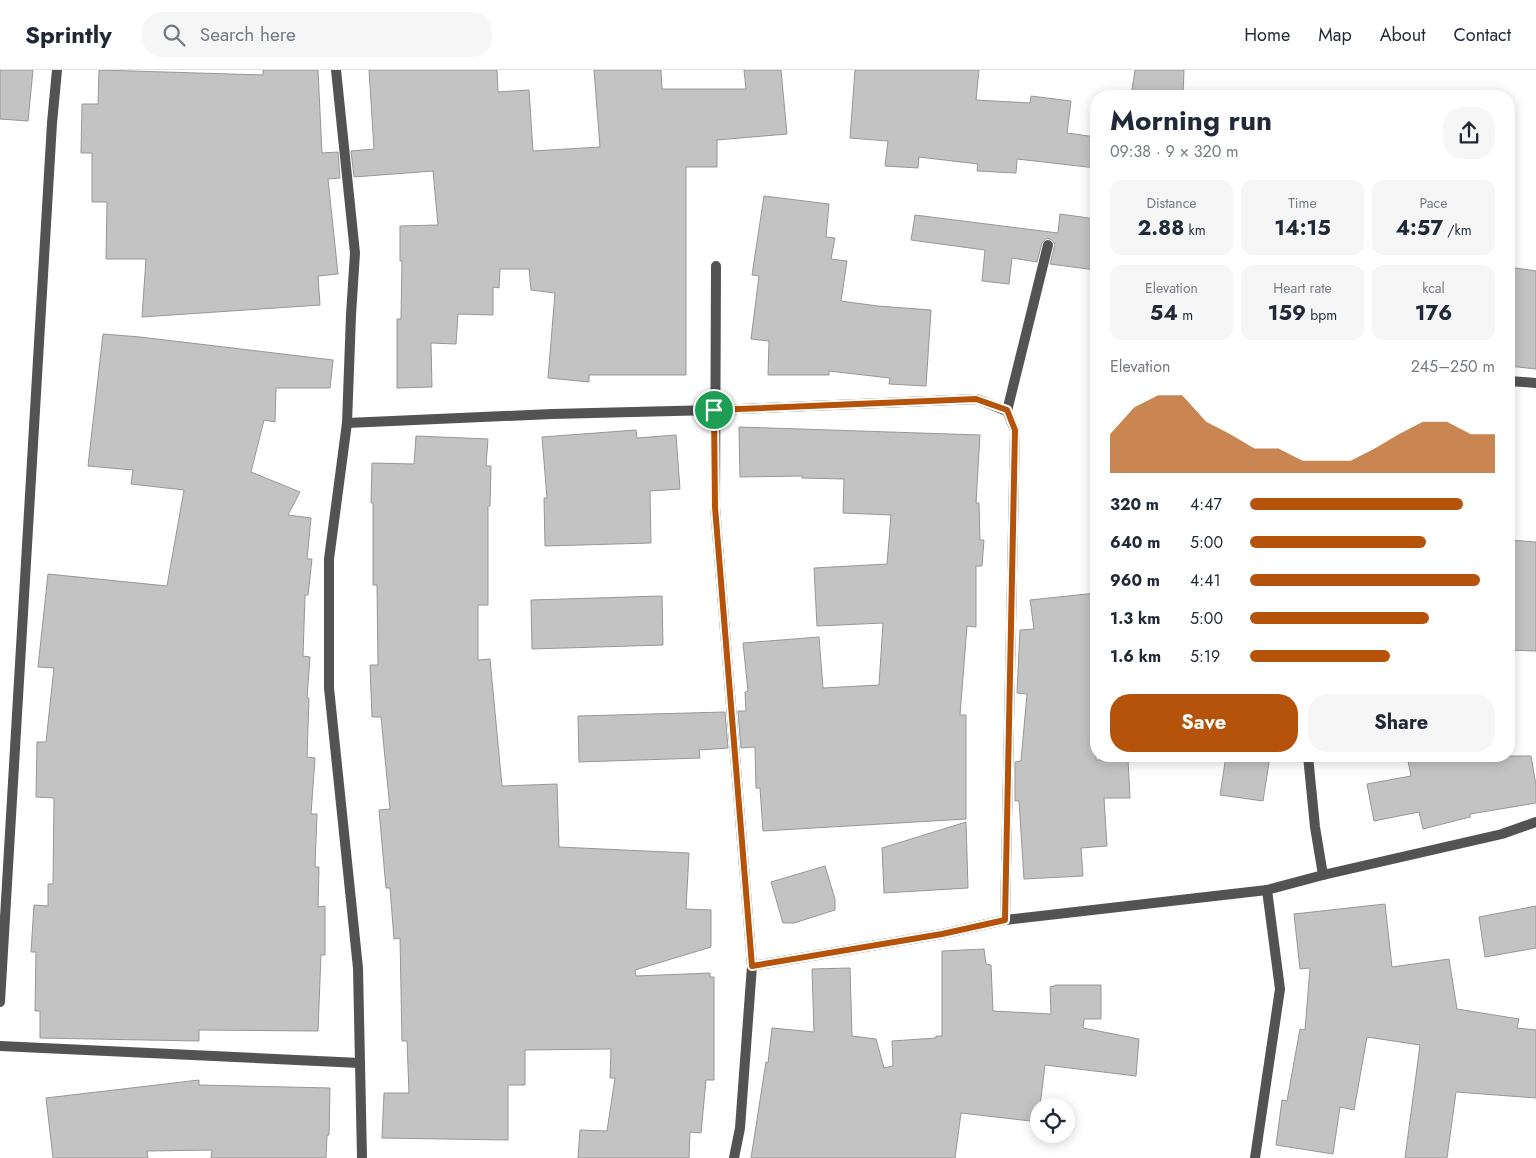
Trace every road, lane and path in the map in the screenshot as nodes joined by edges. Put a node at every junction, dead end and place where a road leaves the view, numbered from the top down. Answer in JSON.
{"nodes":[{"id":1,"x":57,"y":70,"type":"edge"},
{"id":2,"x":336,"y":70,"type":"edge"},
{"id":3,"x":1048,"y":245,"type":"dead end"},
{"id":4,"x":716,"y":266,"type":"dead end"},
{"id":5,"x":1515,"y":381,"type":"edge"},
{"id":6,"x":1536,"y":383,"type":"edge"},
{"id":7,"x":714,"y":410,"type":"junction"},
{"id":8,"x":1007,"y":410,"type":"junction"},
{"id":9,"x":347,"y":422,"type":"junction"},
{"id":10,"x":1309,"y":762,"type":"edge"},
{"id":11,"x":1536,"y":822,"type":"edge"},
{"id":12,"x":1323,"y":875,"type":"junction"},
{"id":13,"x":1267,"y":890,"type":"junction"},
{"id":14,"x":1005,"y":920,"type":"junction"},
{"id":15,"x":752,"y":966,"type":"junction"},
{"id":16,"x":0,"y":1002,"type":"edge"},
{"id":17,"x":0,"y":1046,"type":"edge"},
{"id":18,"x":360,"y":1063,"type":"junction"},
{"id":19,"x":362,"y":1158,"type":"edge"},
{"id":20,"x":734,"y":1158,"type":"edge"},
{"id":21,"x":1255,"y":1158,"type":"edge"}],
"edges":[{"from":1,"to":16,"type":"street"},
{"from":2,"to":9,"type":"street"},
{"from":3,"to":8,"type":"street"},
{"from":4,"to":7,"type":"street"},
{"from":5,"to":6,"type":"street"},
{"from":7,"to":8,"type":"street"},
{"from":7,"to":9,"type":"street"},
{"from":7,"to":15,"type":"street"},
{"from":8,"to":14,"type":"street"},
{"from":9,"to":18,"type":"street"},
{"from":10,"to":12,"type":"street"},
{"from":11,"to":12,"type":"street"},
{"from":12,"to":13,"type":"street"},
{"from":13,"to":14,"type":"street"},
{"from":13,"to":21,"type":"street"},
{"from":14,"to":15,"type":"street"},
{"from":15,"to":20,"type":"street"},
{"from":17,"to":18,"type":"street"},
{"from":18,"to":19,"type":"street"}]}
